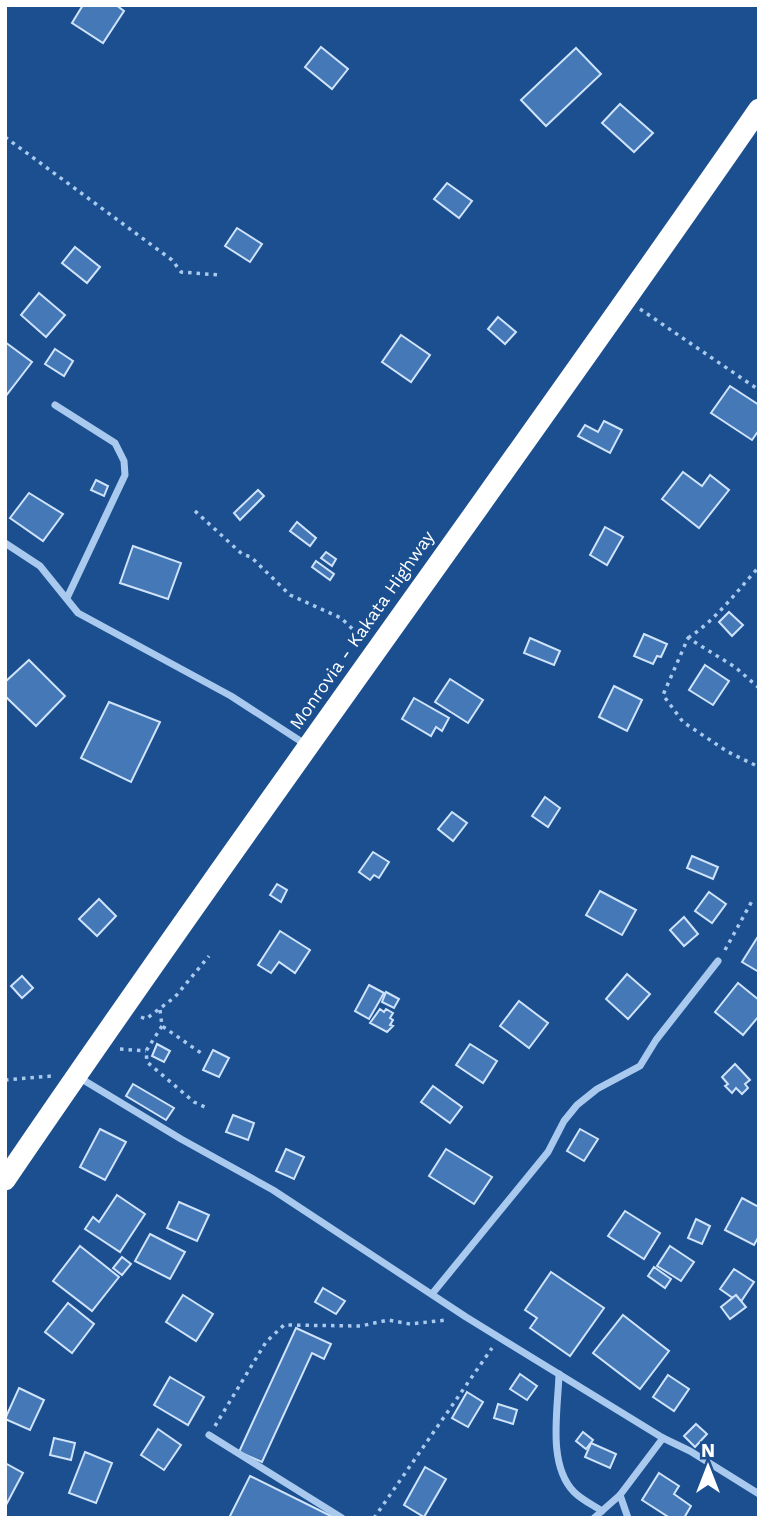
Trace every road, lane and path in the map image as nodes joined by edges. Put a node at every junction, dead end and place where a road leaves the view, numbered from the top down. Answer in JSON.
{"nodes":[{"id":1,"x":759,"y":109,"type":"edge"},
{"id":2,"x":5,"y":137,"type":"edge"},
{"id":3,"x":219,"y":275,"type":"dead end"},
{"id":4,"x":627,"y":300,"type":"junction"},
{"id":5,"x":759,"y":390,"type":"edge"},
{"id":6,"x":55,"y":405,"type":"dead end"},
{"id":7,"x":195,"y":511,"type":"dead end"},
{"id":8,"x":5,"y":543,"type":"edge"},
{"id":9,"x":759,"y":567,"type":"edge"},
{"id":10,"x":67,"y":598,"type":"junction"},
{"id":11,"x":688,"y":638,"type":"junction"},
{"id":12,"x":376,"y":650,"type":"junction"},
{"id":13,"x":759,"y":688,"type":"edge"},
{"id":14,"x":308,"y":746,"type":"junction"},
{"id":15,"x":759,"y":767,"type":"edge"},
{"id":16,"x":752,"y":901,"type":"dead end"},
{"id":17,"x":209,"y":956,"type":"dead end"},
{"id":18,"x":718,"y":961,"type":"joint"},
{"id":19,"x":123,"y":1008,"type":"junction"},
{"id":20,"x":160,"y":1010,"type":"junction"},
{"id":21,"x":162,"y":1026,"type":"junction"},
{"id":22,"x":100,"y":1042,"type":"junction"},
{"id":23,"x":146,"y":1051,"type":"junction"},
{"id":24,"x":201,"y":1053,"type":"dead end"},
{"id":25,"x":76,"y":1076,"type":"junction"},
{"id":26,"x":5,"y":1080,"type":"edge"},
{"id":27,"x":207,"y":1108,"type":"dead end"},
{"id":28,"x":5,"y":1180,"type":"edge"},
{"id":29,"x":432,"y":1294,"type":"junction"},
{"id":30,"x":466,"y":1317,"type":"junction"},
{"id":31,"x":500,"y":1338,"type":"junction"},
{"id":32,"x":559,"y":1374,"type":"junction"},
{"id":33,"x":209,"y":1435,"type":"joint"},
{"id":34,"x":663,"y":1438,"type":"junction"},
{"id":35,"x":759,"y":1494,"type":"edge"},
{"id":36,"x":620,"y":1495,"type":"junction"},
{"id":37,"x":602,"y":1511,"type":"junction"},
{"id":38,"x":342,"y":1518,"type":"edge"},
{"id":39,"x":374,"y":1518,"type":"edge"},
{"id":40,"x":594,"y":1518,"type":"edge"},
{"id":41,"x":628,"y":1518,"type":"edge"}],
"edges":[{"from":1,"to":4,"type":"highway","name":"Monrovia - Kakata Highway"},
{"from":2,"to":3,"type":"path"},
{"from":4,"to":5,"type":"path"},
{"from":4,"to":12,"type":"highway","name":"Monrovia - Kakata Highway"},
{"from":6,"to":10,"type":"street"},
{"from":7,"to":12,"type":"path"},
{"from":8,"to":10,"type":"street"},
{"from":9,"to":11,"type":"path"},
{"from":10,"to":14,"type":"street"},
{"from":11,"to":13,"type":"path"},
{"from":11,"to":15,"type":"path"},
{"from":12,"to":14,"type":"highway","name":"Monrovia - Kakata Highway"},
{"from":14,"to":19,"type":"highway","name":"Monrovia - Kakata Highway"},
{"from":16,"to":18,"type":"path"},
{"from":17,"to":20,"type":"path"},
{"from":18,"to":29,"type":"street"},
{"from":19,"to":20,"type":"path"},
{"from":19,"to":22,"type":"highway","name":"Monrovia - Kakata Highway"},
{"from":20,"to":21,"type":"path"},
{"from":21,"to":23,"type":"path"},
{"from":21,"to":24,"type":"path"},
{"from":22,"to":23,"type":"path"},
{"from":22,"to":25,"type":"highway","name":"Monrovia - Kakata Highway"},
{"from":23,"to":27,"type":"path"},
{"from":25,"to":26,"type":"path"},
{"from":25,"to":28,"type":"highway","name":"Monrovia - Kakata Highway"},
{"from":25,"to":29,"type":"street"},
{"from":29,"to":30,"type":"street"},
{"from":30,"to":31,"type":"street"},
{"from":30,"to":33,"type":"path"},
{"from":31,"to":32,"type":"street"},
{"from":31,"to":39,"type":"path"},
{"from":32,"to":34,"type":"street"},
{"from":32,"to":37,"type":"street"},
{"from":33,"to":38,"type":"street"},
{"from":34,"to":35,"type":"street"},
{"from":34,"to":36,"type":"street"},
{"from":36,"to":37,"type":"street"},
{"from":36,"to":41,"type":"street"},
{"from":37,"to":40,"type":"street"}]}
